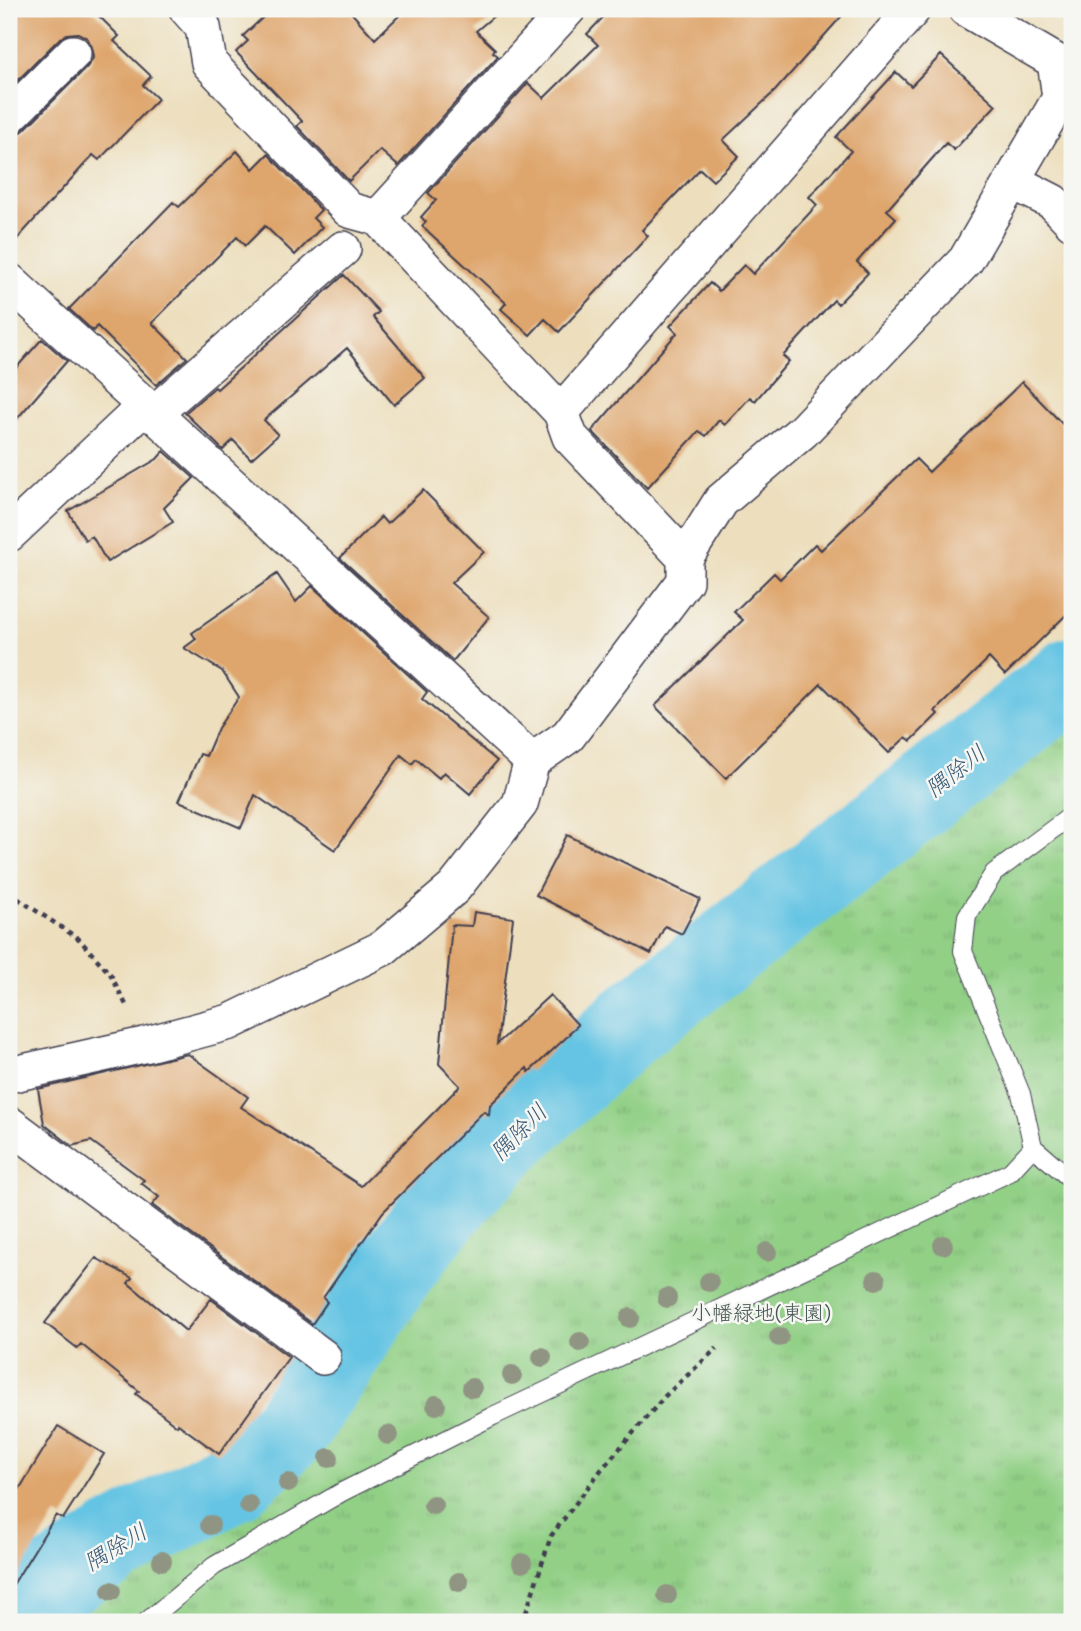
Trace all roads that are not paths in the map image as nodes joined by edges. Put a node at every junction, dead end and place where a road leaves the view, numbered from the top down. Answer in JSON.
{"nodes":[{"id":1,"x":568,"y":9,"type":"edge"},
{"id":2,"x":913,"y":9,"type":"edge"},
{"id":3,"x":966,"y":9,"type":"edge"},
{"id":4,"x":204,"y":15,"type":"edge"},
{"id":5,"x":73,"y":53,"type":"dead end"},
{"id":6,"x":1064,"y":57,"type":"edge"},
{"id":7,"x":9,"y":117,"type":"edge"},
{"id":8,"x":1012,"y":181,"type":"junction"},
{"id":9,"x":378,"y":218,"type":"junction"},
{"id":10,"x":1072,"y":222,"type":"edge"},
{"id":11,"x":343,"y":249,"type":"dead end"},
{"id":12,"x":9,"y":281,"type":"edge"},
{"id":13,"x":148,"y":411,"type":"junction"},
{"id":14,"x":561,"y":412,"type":"junction"},
{"id":15,"x":9,"y":534,"type":"edge"},
{"id":16,"x":685,"y":558,"type":"junction"},
{"id":17,"x":532,"y":761,"type":"junction"},
{"id":18,"x":1072,"y":815,"type":"edge"},
{"id":19,"x":9,"y":1075,"type":"edge"},
{"id":20,"x":9,"y":1124,"type":"edge"},
{"id":21,"x":1033,"y":1147,"type":"junction"},
{"id":22,"x":1072,"y":1180,"type":"edge"},
{"id":23,"x":323,"y":1357,"type":"dead end"},
{"id":24,"x":146,"y":1622,"type":"edge"}],
"edges":[{"from":1,"to":9,"type":"street"},
{"from":2,"to":14,"type":"street"},
{"from":3,"to":6,"type":"street"},
{"from":4,"to":9,"type":"street"},
{"from":5,"to":7,"type":"street"},
{"from":6,"to":8,"type":"street"},
{"from":8,"to":10,"type":"street"},
{"from":8,"to":16,"type":"street"},
{"from":9,"to":14,"type":"street"},
{"from":11,"to":13,"type":"street"},
{"from":12,"to":13,"type":"street"},
{"from":13,"to":15,"type":"street"},
{"from":13,"to":17,"type":"street"},
{"from":14,"to":16,"type":"street"},
{"from":16,"to":17,"type":"street"},
{"from":17,"to":19,"type":"street"},
{"from":18,"to":21,"type":"lane"},
{"from":20,"to":23,"type":"street"},
{"from":21,"to":22,"type":"lane"},
{"from":21,"to":24,"type":"lane"}]}
